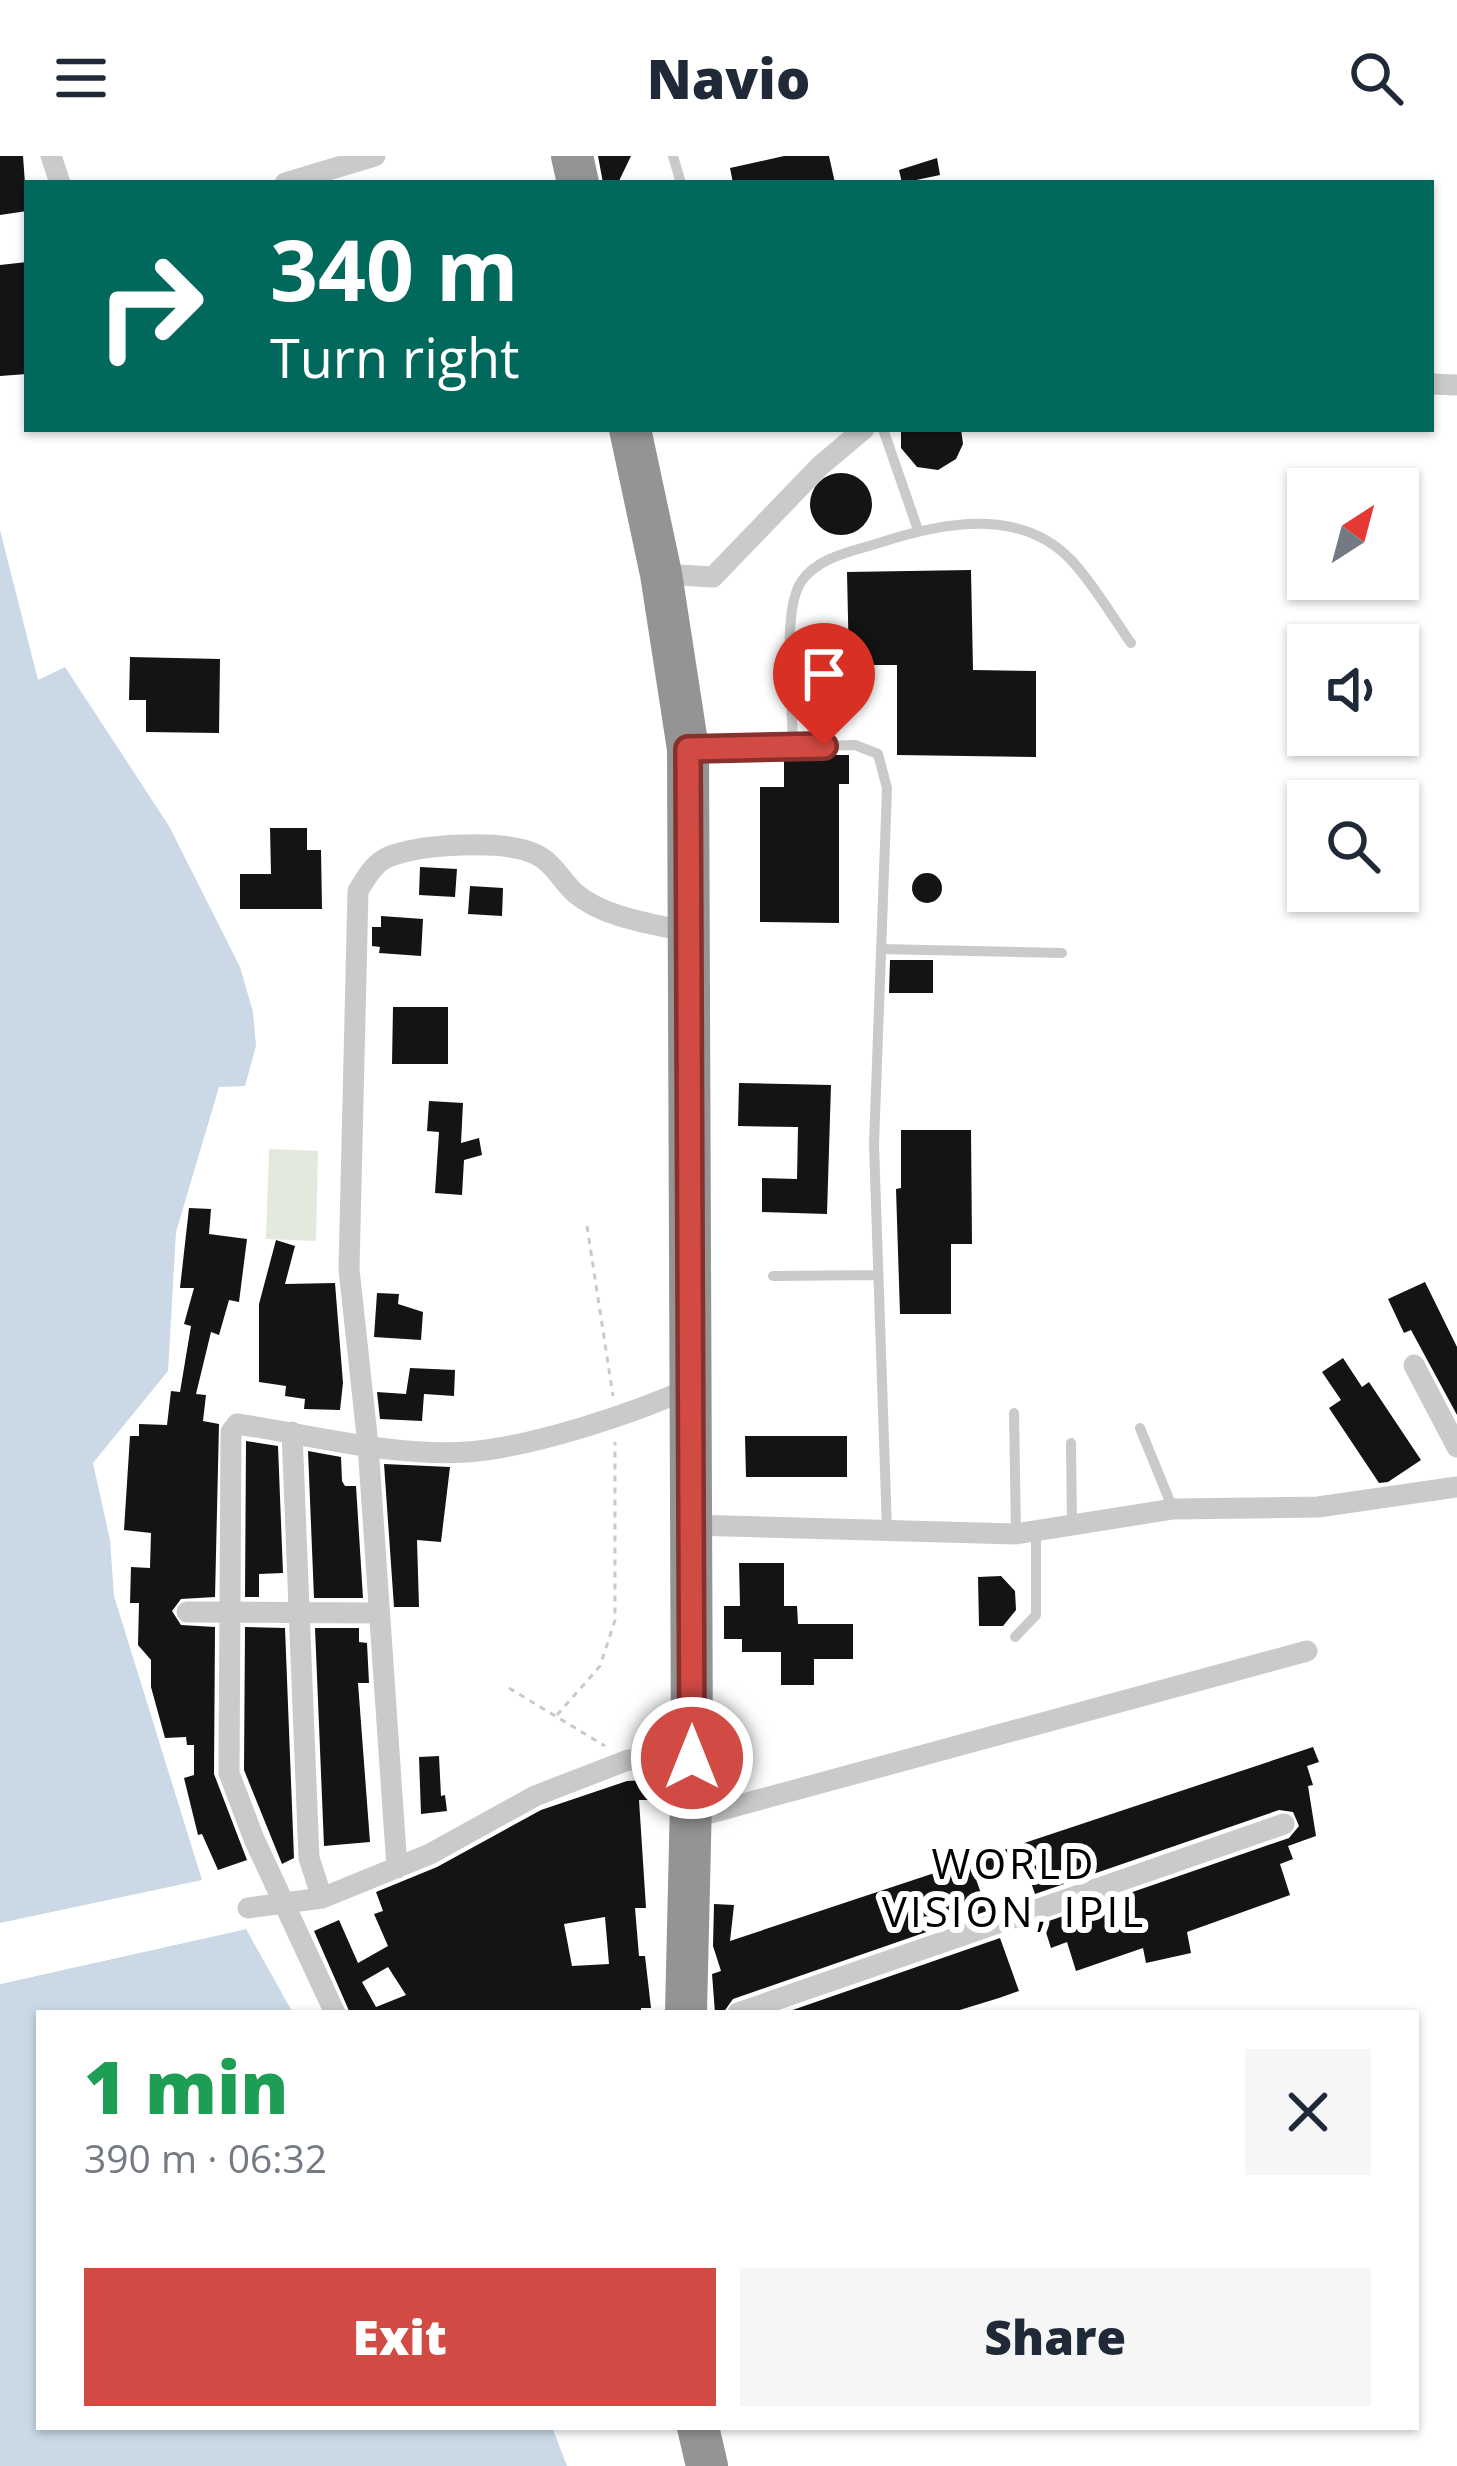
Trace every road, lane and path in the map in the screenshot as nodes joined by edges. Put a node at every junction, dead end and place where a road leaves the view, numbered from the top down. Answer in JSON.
{"nodes":[{"id":1,"x":375,"y":156,"type":"edge"},
{"id":2,"x":318,"y":164,"type":"edge"},
{"id":3,"x":290,"y":180,"type":"edge"},
{"id":4,"x":631,"y":432,"type":"edge"},
{"id":5,"x":860,"y":432,"type":"edge"},
{"id":6,"x":885,"y":432,"type":"edge"},
{"id":7,"x":918,"y":530,"type":"junction"},
{"id":8,"x":662,"y":574,"type":"junction"},
{"id":9,"x":1131,"y":643,"type":"dead end"},
{"id":10,"x":793,"y":746,"type":"junction"},
{"id":11,"x":688,"y":749,"type":"junction"},
{"id":12,"x":689,"y":932,"type":"junction"},
{"id":13,"x":881,"y":949,"type":"junction"},
{"id":14,"x":1062,"y":953,"type":"dead end"},
{"id":15,"x":586,"y":1226,"type":"dead end"},
{"id":16,"x":878,"y":1275,"type":"junction"},
{"id":17,"x":773,"y":1276,"type":"dead end"},
{"id":18,"x":1414,"y":1365,"type":"dead end"},
{"id":19,"x":692,"y":1387,"type":"junction"},
{"id":20,"x":616,"y":1414,"type":"junction"},
{"id":21,"x":1014,"y":1414,"type":"dead end"},
{"id":22,"x":1140,"y":1428,"type":"dead end"},
{"id":23,"x":292,"y":1432,"type":"junction"},
{"id":24,"x":1072,"y":1442,"type":"dead end"},
{"id":25,"x":368,"y":1445,"type":"junction"},
{"id":26,"x":1457,"y":1447,"type":"edge"},
{"id":27,"x":1457,"y":1487,"type":"edge"},
{"id":28,"x":1173,"y":1509,"type":"junction"},
{"id":29,"x":1072,"y":1524,"type":"junction"},
{"id":30,"x":691,"y":1525,"type":"junction"},
{"id":31,"x":1026,"y":1533,"type":"junction"},
{"id":32,"x":887,"y":1534,"type":"junction"},
{"id":33,"x":296,"y":1610,"type":"junction"},
{"id":34,"x":187,"y":1612,"type":"dead end"},
{"id":35,"x":227,"y":1612,"type":"junction"},
{"id":36,"x":377,"y":1613,"type":"junction"},
{"id":37,"x":1015,"y":1637,"type":"dead end"},
{"id":38,"x":1307,"y":1651,"type":"dead end"},
{"id":39,"x":509,"y":1688,"type":"dead end"},
{"id":40,"x":557,"y":1715,"type":"junction"},
{"id":41,"x":692,"y":1758,"type":"junction"},
{"id":42,"x":628,"y":1760,"type":"junction"},
{"id":43,"x":692,"y":1818,"type":"junction"},
{"id":44,"x":1284,"y":1824,"type":"dead end"},
{"id":45,"x":397,"y":1868,"type":"junction"},
{"id":46,"x":322,"y":1898,"type":"junction"},
{"id":47,"x":288,"y":1904,"type":"junction"},
{"id":48,"x":248,"y":1908,"type":"dead end"},
{"id":49,"x":334,"y":2010,"type":"edge"},
{"id":50,"x":686,"y":2010,"type":"edge"},
{"id":51,"x":747,"y":2010,"type":"edge"},
{"id":52,"x":699,"y":2430,"type":"edge"},
{"id":53,"x":707,"y":2466,"type":"edge"}],
"edges":[{"from":1,"to":2,"type":"street"},
{"from":2,"to":3,"type":"street"},
{"from":4,"to":8,"type":"highway"},
{"from":5,"to":8,"type":"street"},
{"from":6,"to":7,"type":"lane"},
{"from":7,"to":9,"type":"lane"},
{"from":7,"to":10,"type":"lane"},
{"from":8,"to":11,"type":"highway"},
{"from":10,"to":11,"type":"lane"},
{"from":10,"to":13,"type":"lane"},
{"from":11,"to":12,"type":"highway"},
{"from":12,"to":19,"type":"highway"},
{"from":12,"to":25,"type":"street"},
{"from":13,"to":14,"type":"lane"},
{"from":13,"to":16,"type":"lane"},
{"from":15,"to":20,"type":"path"},
{"from":16,"to":17,"type":"lane"},
{"from":16,"to":32,"type":"lane"},
{"from":18,"to":26,"type":"street"},
{"from":19,"to":20,"type":"street"},
{"from":19,"to":30,"type":"highway"},
{"from":20,"to":25,"type":"street"},
{"from":20,"to":40,"type":"path"},
{"from":21,"to":31,"type":"lane"},
{"from":22,"to":28,"type":"lane"},
{"from":23,"to":25,"type":"street"},
{"from":23,"to":33,"type":"street"},
{"from":23,"to":35,"type":"street"},
{"from":24,"to":29,"type":"lane"},
{"from":25,"to":36,"type":"street"},
{"from":27,"to":28,"type":"street"},
{"from":28,"to":29,"type":"street"},
{"from":29,"to":31,"type":"street"},
{"from":30,"to":32,"type":"street"},
{"from":30,"to":41,"type":"highway"},
{"from":31,"to":32,"type":"street"},
{"from":31,"to":37,"type":"lane"},
{"from":33,"to":35,"type":"street"},
{"from":33,"to":36,"type":"street"},
{"from":33,"to":46,"type":"street"},
{"from":34,"to":35,"type":"street"},
{"from":35,"to":47,"type":"street"},
{"from":36,"to":45,"type":"street"},
{"from":38,"to":43,"type":"street"},
{"from":39,"to":40,"type":"path"},
{"from":40,"to":42,"type":"path"},
{"from":41,"to":42,"type":"street"},
{"from":41,"to":43,"type":"highway"},
{"from":42,"to":45,"type":"street"},
{"from":43,"to":50,"type":"highway"},
{"from":44,"to":51,"type":"street"},
{"from":45,"to":46,"type":"street"},
{"from":46,"to":47,"type":"street"},
{"from":47,"to":48,"type":"street"},
{"from":47,"to":49,"type":"street"},
{"from":52,"to":53,"type":"highway"}]}
